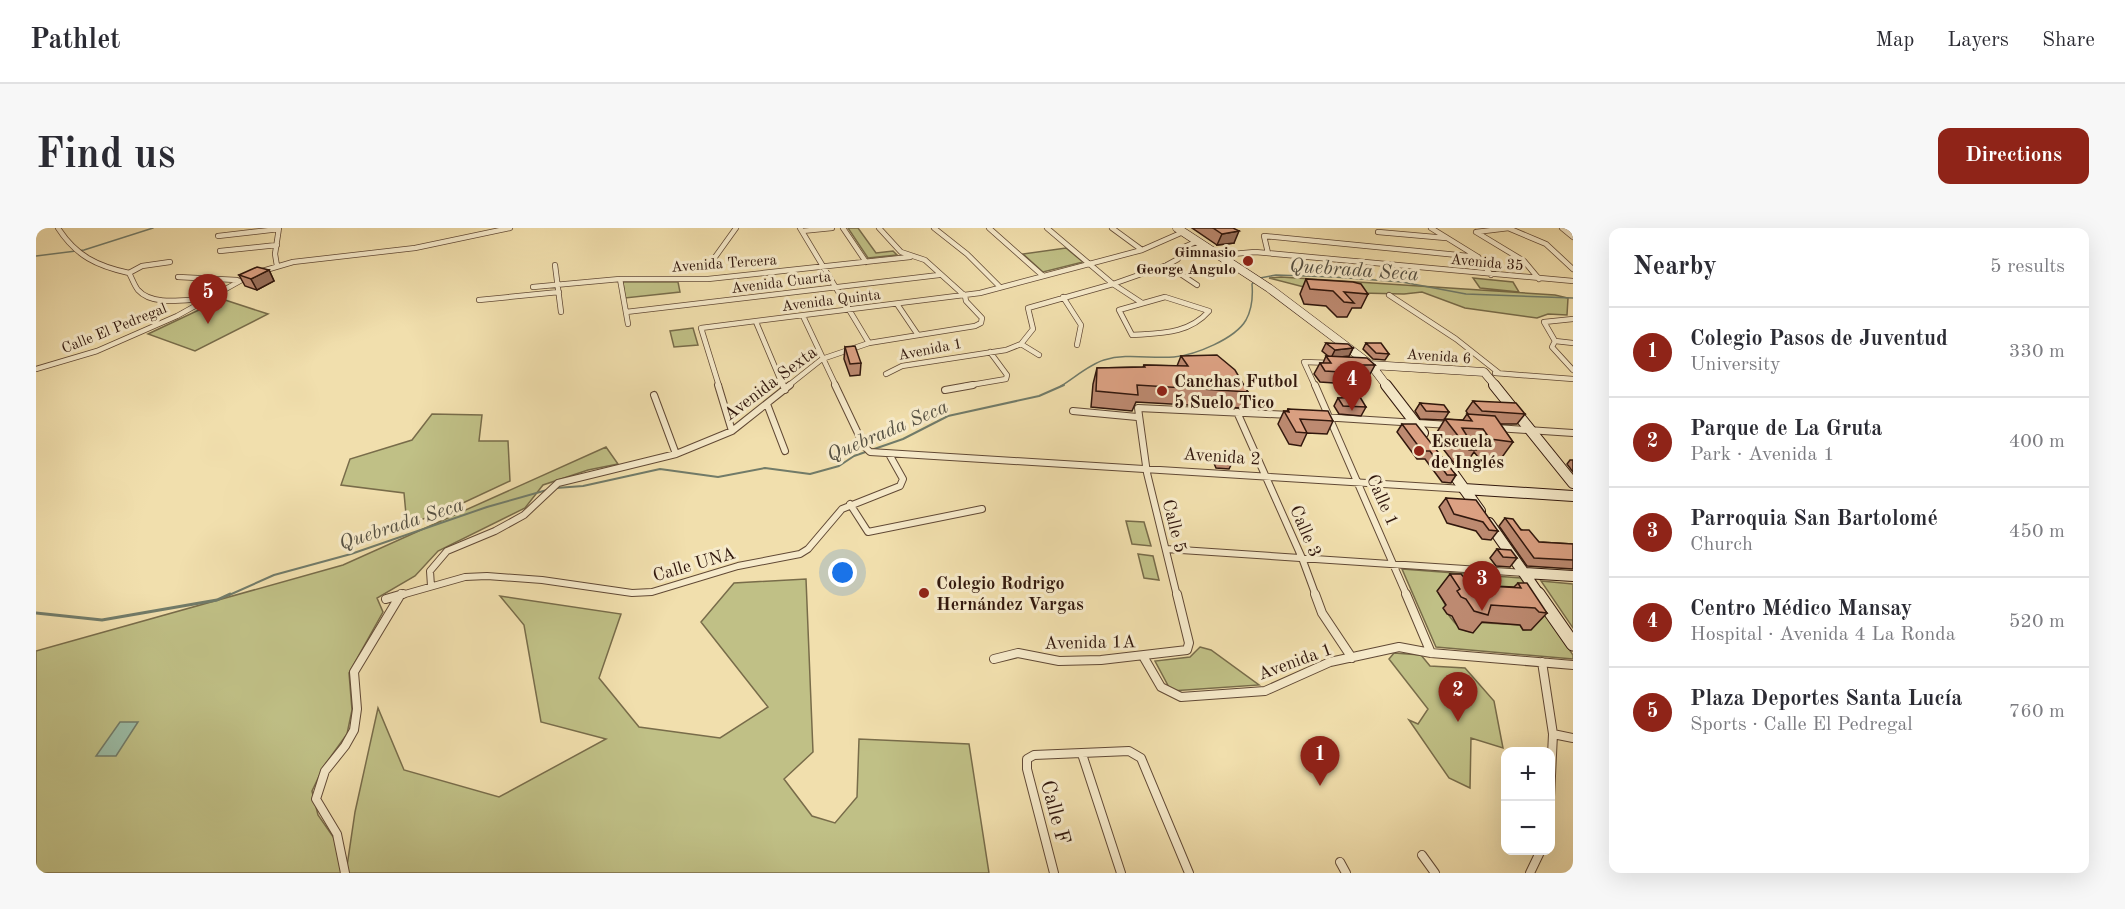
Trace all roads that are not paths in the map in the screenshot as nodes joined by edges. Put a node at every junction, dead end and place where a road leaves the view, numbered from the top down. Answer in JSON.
{"nodes":[{"id":1,"x":58,"y":228,"type":"edge"},
{"id":2,"x":279,"y":228,"type":"edge"},
{"id":3,"x":510,"y":228,"type":"edge"},
{"id":4,"x":736,"y":228,"type":"edge"},
{"id":5,"x":832,"y":228,"type":"edge"},
{"id":6,"x":843,"y":228,"type":"edge"},
{"id":7,"x":879,"y":228,"type":"edge"},
{"id":8,"x":934,"y":228,"type":"edge"},
{"id":9,"x":989,"y":228,"type":"edge"},
{"id":10,"x":1047,"y":228,"type":"edge"},
{"id":11,"x":1112,"y":228,"type":"edge"},
{"id":12,"x":1431,"y":228,"type":"edge"},
{"id":13,"x":1508,"y":228,"type":"edge"},
{"id":14,"x":1562,"y":228,"type":"edge"},
{"id":15,"x":1181,"y":229,"type":"edge"},
{"id":16,"x":801,"y":230,"type":"edge"},
{"id":17,"x":1378,"y":232,"type":"dead end"},
{"id":18,"x":218,"y":236,"type":"dead end"},
{"id":19,"x":1573,"y":237,"type":"edge"},
{"id":20,"x":1448,"y":239,"type":"junction"},
{"id":21,"x":1198,"y":241,"type":"junction"},
{"id":22,"x":278,"y":244,"type":"junction"},
{"id":23,"x":1207,"y":246,"type":"junction"},
{"id":24,"x":1142,"y":250,"type":"junction"},
{"id":25,"x":220,"y":251,"type":"dead end"},
{"id":26,"x":1182,"y":251,"type":"junction"},
{"id":27,"x":1268,"y":253,"type":"junction"},
{"id":28,"x":1221,"y":255,"type":"junction"},
{"id":29,"x":916,"y":256,"type":"junction"},
{"id":30,"x":1478,"y":257,"type":"junction"},
{"id":31,"x":713,"y":260,"type":"dead end"},
{"id":32,"x":171,"y":262,"type":"dead end"},
{"id":33,"x":866,"y":262,"type":"junction"},
{"id":34,"x":1090,"y":264,"type":"junction"},
{"id":35,"x":555,"y":265,"type":"dead end"},
{"id":36,"x":1167,"y":265,"type":"junction"},
{"id":37,"x":277,"y":266,"type":"junction"},
{"id":38,"x":823,"y":267,"type":"junction"},
{"id":39,"x":1573,"y":269,"type":"edge"},
{"id":40,"x":129,"y":273,"type":"junction"},
{"id":41,"x":939,"y":275,"type":"junction"},
{"id":42,"x":1042,"y":275,"type":"junction"},
{"id":43,"x":1491,"y":275,"type":"junction"},
{"id":44,"x":178,"y":277,"type":"dead end"},
{"id":45,"x":620,"y":279,"type":"junction"},
{"id":46,"x":1539,"y":279,"type":"junction"},
{"id":47,"x":240,"y":280,"type":"junction"},
{"id":48,"x":1573,"y":281,"type":"edge"},
{"id":49,"x":557,"y":283,"type":"junction"},
{"id":50,"x":1113,"y":284,"type":"junction"},
{"id":51,"x":1197,"y":285,"type":"dead end"},
{"id":52,"x":533,"y":287,"type":"dead end"},
{"id":53,"x":836,"y":287,"type":"junction"},
{"id":54,"x":1000,"y":287,"type":"junction"},
{"id":55,"x":559,"y":292,"type":"junction"},
{"id":56,"x":1389,"y":295,"type":"dead end"},
{"id":57,"x":965,"y":296,"type":"junction"},
{"id":58,"x":1064,"y":297,"type":"junction"},
{"id":59,"x":204,"y":299,"type":"junction"},
{"id":60,"x":479,"y":300,"type":"dead end"},
{"id":61,"x":1142,"y":303,"type":"junction"},
{"id":62,"x":897,"y":304,"type":"junction"},
{"id":63,"x":849,"y":310,"type":"junction"},
{"id":64,"x":561,"y":312,"type":"dead end"},
{"id":65,"x":626,"y":312,"type":"junction"},
{"id":66,"x":803,"y":315,"type":"junction"},
{"id":67,"x":1573,"y":319,"type":"edge"},
{"id":68,"x":756,"y":321,"type":"junction"},
{"id":69,"x":628,"y":324,"type":"dead end"},
{"id":70,"x":918,"y":335,"type":"junction"},
{"id":71,"x":1555,"y":341,"type":"junction"},
{"id":72,"x":869,"y":343,"type":"junction"},
{"id":73,"x":1573,"y":343,"type":"edge"},
{"id":74,"x":1021,"y":344,"type":"junction"},
{"id":75,"x":1077,"y":345,"type":"dead end"},
{"id":76,"x":990,"y":352,"type":"junction"},
{"id":77,"x":1039,"y":355,"type":"dead end"},
{"id":78,"x":822,"y":359,"type":"junction"},
{"id":79,"x":1337,"y":363,"type":"edge"},
{"id":80,"x":1360,"y":364,"type":"edge"},
{"id":81,"x":1371,"y":364,"type":"junction"},
{"id":82,"x":36,"y":369,"type":"edge"},
{"id":83,"x":1573,"y":370,"type":"edge"},
{"id":84,"x":1484,"y":372,"type":"junction"},
{"id":85,"x":1498,"y":373,"type":"junction"},
{"id":86,"x":886,"y":374,"type":"dead end"},
{"id":87,"x":1573,"y":380,"type":"edge"},
{"id":88,"x":785,"y":390,"type":"junction"},
{"id":89,"x":945,"y":390,"type":"dead end"},
{"id":90,"x":654,"y":395,"type":"dead end"},
{"id":91,"x":767,"y":404,"type":"junction"},
{"id":92,"x":1073,"y":411,"type":"dead end"},
{"id":93,"x":1237,"y":412,"type":"junction"},
{"id":94,"x":1296,"y":416,"type":"edge"},
{"id":95,"x":1137,"y":417,"type":"junction"},
{"id":96,"x":1319,"y":417,"type":"edge"},
{"id":97,"x":1331,"y":418,"type":"junction"},
{"id":98,"x":1415,"y":423,"type":"junction"},
{"id":99,"x":1456,"y":425,"type":"edge"},
{"id":100,"x":1488,"y":427,"type":"edge"},
{"id":101,"x":1532,"y":430,"type":"junction"},
{"id":102,"x":732,"y":431,"type":"junction"},
{"id":103,"x":1573,"y":433,"type":"edge"},
{"id":104,"x":1429,"y":442,"type":"edge"},
{"id":105,"x":785,"y":451,"type":"dead end"},
{"id":106,"x":676,"y":454,"type":"junction"},
{"id":107,"x":889,"y":454,"type":"junction"},
{"id":108,"x":1443,"y":460,"type":"edge"},
{"id":109,"x":1147,"y":468,"type":"junction"},
{"id":110,"x":1267,"y":476,"type":"junction"},
{"id":111,"x":1359,"y":482,"type":"junction"},
{"id":112,"x":1573,"y":483,"type":"edge"},
{"id":113,"x":1464,"y":489,"type":"junction"},
{"id":114,"x":1573,"y":496,"type":"edge"},
{"id":115,"x":850,"y":504,"type":"junction"},
{"id":116,"x":982,"y":509,"type":"dead end"},
{"id":117,"x":1166,"y":549,"type":"junction"},
{"id":118,"x":1302,"y":558,"type":"junction"},
{"id":119,"x":1395,"y":564,"type":"junction"},
{"id":120,"x":1524,"y":573,"type":"junction"},
{"id":121,"x":1573,"y":576,"type":"edge"},
{"id":122,"x":431,"y":586,"type":"junction"},
{"id":123,"x":401,"y":594,"type":"junction"},
{"id":124,"x":386,"y":599,"type":"dead end"},
{"id":125,"x":1573,"y":644,"type":"edge"},
{"id":126,"x":1187,"y":650,"type":"joint"},
{"id":127,"x":1431,"y":653,"type":"junction"},
{"id":128,"x":1143,"y":656,"type":"junction"},
{"id":129,"x":1352,"y":658,"type":"junction"},
{"id":130,"x":994,"y":659,"type":"dead end"},
{"id":131,"x":1542,"y":662,"type":"junction"},
{"id":132,"x":1573,"y":665,"type":"edge"},
{"id":133,"x":1553,"y":734,"type":"junction"},
{"id":134,"x":1573,"y":738,"type":"edge"},
{"id":135,"x":1553,"y":747,"type":"edge"},
{"id":136,"x":1082,"y":754,"type":"junction"},
{"id":137,"x":1422,"y":855,"type":"dead end"},
{"id":138,"x":1539,"y":855,"type":"edge"},
{"id":139,"x":1340,"y":862,"type":"dead end"},
{"id":140,"x":345,"y":873,"type":"edge"},
{"id":141,"x":1054,"y":873,"type":"edge"},
{"id":142,"x":1121,"y":873,"type":"edge"},
{"id":143,"x":1189,"y":873,"type":"edge"},
{"id":144,"x":1346,"y":873,"type":"edge"},
{"id":145,"x":1435,"y":873,"type":"edge"},
{"id":146,"x":1530,"y":873,"type":"edge"}],
"edges":[{"from":1,"to":40,"type":"street"},
{"from":2,"to":18,"type":"street"},
{"from":2,"to":22,"type":"street"},
{"from":3,"to":37,"type":"street","name":"Calle El Pedregal"},
{"from":4,"to":31,"type":"street"},
{"from":5,"to":16,"type":"street"},
{"from":6,"to":33,"type":"street"},
{"from":7,"to":29,"type":"street"},
{"from":8,"to":54,"type":"street"},
{"from":9,"to":42,"type":"street"},
{"from":10,"to":34,"type":"street"},
{"from":11,"to":24,"type":"street"},
{"from":12,"to":20,"type":"street"},
{"from":13,"to":39,"type":"street"},
{"from":13,"to":46,"type":"street"},
{"from":14,"to":19,"type":"street"},
{"from":15,"to":21,"type":"main road"},
{"from":15,"to":24,"type":"street","name":"Avenida Quinta"},
{"from":16,"to":38,"type":"street"},
{"from":17,"to":20,"type":"street"},
{"from":20,"to":30,"type":"street"},
{"from":21,"to":23,"type":"main road"},
{"from":21,"to":26,"type":"street"},
{"from":22,"to":25,"type":"street"},
{"from":22,"to":37,"type":"street"},
{"from":23,"to":26,"type":"street"},
{"from":23,"to":28,"type":"main road"},
{"from":24,"to":34,"type":"street","name":"Avenida Quinta"},
{"from":26,"to":36,"type":"street"},
{"from":27,"to":28,"type":"street","name":"Avenida 35"},
{"from":27,"to":30,"type":"street"},
{"from":27,"to":43,"type":"street","name":"Avenida 35"},
{"from":28,"to":81,"type":"main road"},
{"from":29,"to":33,"type":"street","name":"Avenida Tercera"},
{"from":29,"to":41,"type":"street"},
{"from":30,"to":43,"type":"street"},
{"from":32,"to":40,"type":"street"},
{"from":33,"to":38,"type":"street","name":"Avenida Tercera"},
{"from":34,"to":42,"type":"street","name":"Avenida Quinta"},
{"from":34,"to":50,"type":"street"},
{"from":35,"to":49,"type":"street"},
{"from":36,"to":50,"type":"street"},
{"from":36,"to":51,"type":"street"},
{"from":37,"to":47,"type":"street","name":"Calle El Pedregal"},
{"from":38,"to":45,"type":"street","name":"Avenida Tercera"},
{"from":38,"to":53,"type":"street"},
{"from":40,"to":59,"type":"street"},
{"from":41,"to":53,"type":"street","name":"Avenida Cuarta"},
{"from":41,"to":57,"type":"street"},
{"from":42,"to":54,"type":"street","name":"Avenida Quinta"},
{"from":43,"to":46,"type":"street","name":"Avenida 35"},
{"from":44,"to":47,"type":"street"},
{"from":45,"to":49,"type":"street","name":"Avenida Tercera"},
{"from":45,"to":65,"type":"street"},
{"from":46,"to":48,"type":"street","name":"Avenida 35"},
{"from":47,"to":59,"type":"street","name":"Calle El Pedregal"},
{"from":49,"to":52,"type":"street","name":"Avenida Tercera"},
{"from":49,"to":55,"type":"street"},
{"from":50,"to":58,"type":"street"},
{"from":50,"to":61,"type":"street"},
{"from":53,"to":63,"type":"street"},
{"from":53,"to":65,"type":"street","name":"Avenida Cuarta"},
{"from":54,"to":57,"type":"street","name":"Avenida Quinta"},
{"from":55,"to":60,"type":"street"},
{"from":55,"to":64,"type":"street"},
{"from":56,"to":85,"type":"street"},
{"from":57,"to":62,"type":"street","name":"Avenida Quinta"},
{"from":57,"to":70,"type":"street","name":"Avenida Sexta"},
{"from":58,"to":74,"type":"street"},
{"from":58,"to":75,"type":"street"},
{"from":59,"to":82,"type":"street","name":"Calle El Pedregal"},
{"from":61,"to":61,"type":"street"},
{"from":62,"to":63,"type":"street","name":"Avenida Quinta"},
{"from":62,"to":70,"type":"street"},
{"from":63,"to":66,"type":"street","name":"Avenida Quinta"},
{"from":63,"to":72,"type":"street"},
{"from":65,"to":69,"type":"street"},
{"from":66,"to":68,"type":"street","name":"Avenida Quinta"},
{"from":66,"to":78,"type":"street"},
{"from":67,"to":71,"type":"street"},
{"from":68,"to":88,"type":"street"},
{"from":68,"to":102,"type":"street","name":"Avenida Quinta"},
{"from":70,"to":72,"type":"street","name":"Avenida Sexta"},
{"from":71,"to":73,"type":"street"},
{"from":71,"to":83,"type":"street"},
{"from":72,"to":78,"type":"street","name":"Avenida Sexta"},
{"from":74,"to":76,"type":"street","name":"Avenida 1"},
{"from":74,"to":77,"type":"street"},
{"from":76,"to":86,"type":"street","name":"Avenida 1"},
{"from":76,"to":89,"type":"street"},
{"from":78,"to":88,"type":"street","name":"Avenida Sexta"},
{"from":78,"to":107,"type":"street","name":"Avenida 2"},
{"from":79,"to":97,"type":"street","name":"Calle 1"},
{"from":80,"to":81,"type":"street","name":"Avenida 6"},
{"from":81,"to":84,"type":"main road","name":"Avenida 6"},
{"from":81,"to":98,"type":"main road"},
{"from":84,"to":85,"type":"street","name":"Avenida 6"},
{"from":84,"to":101,"type":"main road"},
{"from":85,"to":87,"type":"street","name":"Avenida 6"},
{"from":88,"to":91,"type":"street","name":"Avenida Sexta"},
{"from":90,"to":106,"type":"street"},
{"from":91,"to":102,"type":"street","name":"Avenida Sexta"},
{"from":91,"to":105,"type":"street"},
{"from":92,"to":95,"type":"street"},
{"from":93,"to":94,"type":"street"},
{"from":93,"to":95,"type":"street","name":"Calle 5"},
{"from":93,"to":110,"type":"street","name":"Calle 3"},
{"from":95,"to":109,"type":"street","name":"Calle 5"},
{"from":96,"to":97,"type":"street"},
{"from":97,"to":98,"type":"street"},
{"from":97,"to":111,"type":"street","name":"Calle 1"},
{"from":98,"to":99,"type":"street"},
{"from":98,"to":104,"type":"main road"},
{"from":100,"to":101,"type":"street"},
{"from":101,"to":103,"type":"street"},
{"from":101,"to":112,"type":"main road"},
{"from":102,"to":106,"type":"street","name":"Avenida Sexta"},
{"from":106,"to":122,"type":"street","name":"Avenida Sexta"},
{"from":107,"to":109,"type":"street","name":"Avenida 2"},
{"from":107,"to":115,"type":"street","name":"Calle UNA"},
{"from":108,"to":113,"type":"main road"},
{"from":109,"to":110,"type":"street","name":"Avenida 2"},
{"from":109,"to":117,"type":"street","name":"Calle 5"},
{"from":110,"to":111,"type":"street","name":"Avenida 2"},
{"from":110,"to":118,"type":"street","name":"Calle 3"},
{"from":111,"to":113,"type":"street","name":"Avenida 2"},
{"from":111,"to":119,"type":"street","name":"Calle 1"},
{"from":113,"to":114,"type":"main road","name":"Avenida 2"},
{"from":113,"to":120,"type":"main road"},
{"from":115,"to":116,"type":"street"},
{"from":115,"to":122,"type":"street","name":"Calle UNA"},
{"from":117,"to":118,"type":"street"},
{"from":117,"to":126,"type":"street","name":"Calle 5"},
{"from":118,"to":119,"type":"street"},
{"from":118,"to":129,"type":"street","name":"Calle 3"},
{"from":119,"to":120,"type":"street"},
{"from":119,"to":127,"type":"street","name":"Calle 1"},
{"from":120,"to":121,"type":"main road"},
{"from":120,"to":125,"type":"main road"},
{"from":122,"to":123,"type":"street","name":"Calle UNA"},
{"from":123,"to":124,"type":"street","name":"Calle UNA"},
{"from":123,"to":140,"type":"street"},
{"from":126,"to":128,"type":"street","name":"Avenida 1A"},
{"from":127,"to":129,"type":"street","name":"Avenida 1"},
{"from":127,"to":131,"type":"street","name":"Avenida 1"},
{"from":128,"to":129,"type":"street","name":"Avenida 1"},
{"from":128,"to":130,"type":"street","name":"Avenida 1A"},
{"from":131,"to":132,"type":"street","name":"Avenida 1"},
{"from":131,"to":133,"type":"street"},
{"from":133,"to":134,"type":"street"},
{"from":133,"to":135,"type":"street"},
{"from":136,"to":141,"type":"street","name":"Calle F"},
{"from":136,"to":142,"type":"street"},
{"from":136,"to":143,"type":"street"},
{"from":137,"to":145,"type":"street"},
{"from":138,"to":146,"type":"street"},
{"from":139,"to":144,"type":"street"}]}
